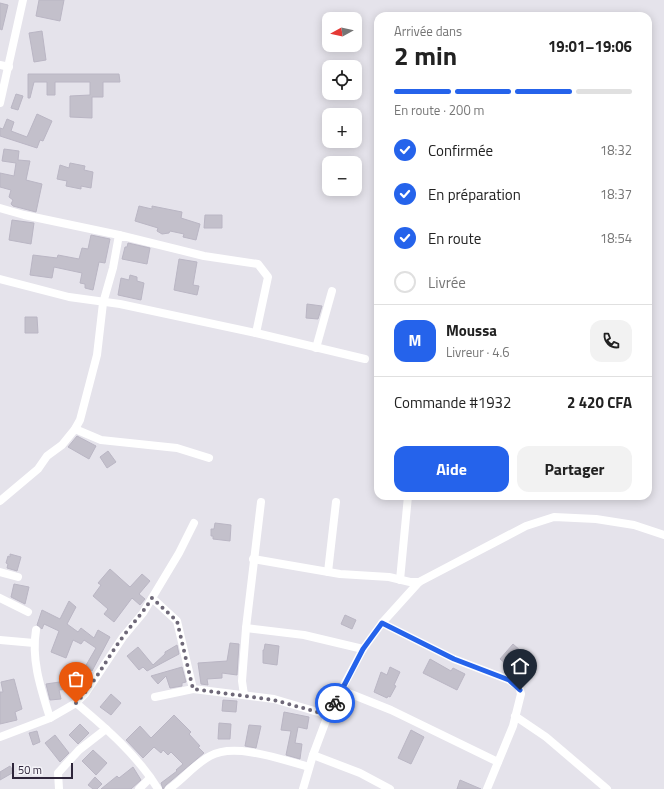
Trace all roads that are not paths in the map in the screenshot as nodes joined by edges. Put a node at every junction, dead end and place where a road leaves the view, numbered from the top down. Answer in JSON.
{"nodes":[{"id":1,"x":23,"y":0,"type":"edge"},
{"id":2,"x":0,"y":65,"type":"edge"},
{"id":3,"x":9,"y":66,"type":"junction"},
{"id":4,"x":0,"y":103,"type":"edge"},
{"id":5,"x":0,"y":208,"type":"edge"},
{"id":6,"x":119,"y":235,"type":"junction"},
{"id":7,"x":0,"y":279,"type":"edge"},
{"id":8,"x":332,"y":291,"type":"dead end"},
{"id":9,"x":103,"y":303,"type":"junction"},
{"id":10,"x":256,"y":333,"type":"junction"},
{"id":11,"x":316,"y":348,"type":"junction"},
{"id":12,"x":365,"y":359,"type":"dead end"},
{"id":13,"x":75,"y":429,"type":"junction"},
{"id":14,"x":209,"y":458,"type":"dead end"},
{"id":15,"x":408,"y":500,"type":"edge"},
{"id":16,"x":0,"y":501,"type":"edge"},
{"id":17,"x":260,"y":502,"type":"dead end"},
{"id":18,"x":336,"y":502,"type":"dead end"},
{"id":19,"x":194,"y":523,"type":"dead end"},
{"id":20,"x":664,"y":535,"type":"edge"},
{"id":21,"x":253,"y":559,"type":"junction"},
{"id":22,"x":0,"y":572,"type":"edge"},
{"id":23,"x":328,"y":572,"type":"junction"},
{"id":24,"x":18,"y":577,"type":"dead end"},
{"id":25,"x":400,"y":580,"type":"junction"},
{"id":26,"x":419,"y":582,"type":"junction"},
{"id":27,"x":0,"y":598,"type":"edge"},
{"id":28,"x":152,"y":598,"type":"junction"},
{"id":29,"x":28,"y":612,"type":"dead end"},
{"id":30,"x":382,"y":623,"type":"junction"},
{"id":31,"x":246,"y":628,"type":"junction"},
{"id":32,"x":36,"y":630,"type":"dead end"},
{"id":33,"x":0,"y":640,"type":"edge"},
{"id":34,"x":34,"y":643,"type":"junction"},
{"id":35,"x":363,"y":649,"type":"junction"},
{"id":36,"x":193,"y":689,"type":"junction"},
{"id":37,"x":342,"y":690,"type":"junction"},
{"id":38,"x":244,"y":695,"type":"junction"},
{"id":39,"x":155,"y":697,"type":"dead end"},
{"id":40,"x":76,"y":703,"type":"junction"},
{"id":41,"x":328,"y":715,"type":"junction"},
{"id":42,"x":516,"y":716,"type":"junction"},
{"id":43,"x":50,"y":718,"type":"junction"},
{"id":44,"x":106,"y":729,"type":"junction"},
{"id":45,"x":0,"y":737,"type":"edge"},
{"id":46,"x":313,"y":755,"type":"junction"},
{"id":47,"x":498,"y":762,"type":"junction"},
{"id":48,"x":309,"y":767,"type":"junction"},
{"id":49,"x":150,"y":778,"type":"junction"},
{"id":50,"x":59,"y":789,"type":"edge"},
{"id":51,"x":139,"y":789,"type":"edge"},
{"id":52,"x":158,"y":789,"type":"edge"},
{"id":53,"x":169,"y":789,"type":"edge"},
{"id":54,"x":302,"y":789,"type":"edge"},
{"id":55,"x":390,"y":789,"type":"edge"},
{"id":56,"x":487,"y":789,"type":"edge"},
{"id":57,"x":607,"y":789,"type":"edge"}],
"edges":[{"from":1,"to":3,"type":"street"},
{"from":2,"to":3,"type":"street"},
{"from":3,"to":4,"type":"street"},
{"from":5,"to":6,"type":"street"},
{"from":6,"to":9,"type":"street"},
{"from":6,"to":10,"type":"street"},
{"from":7,"to":9,"type":"street"},
{"from":8,"to":11,"type":"street"},
{"from":9,"to":10,"type":"street"},
{"from":9,"to":13,"type":"street"},
{"from":10,"to":11,"type":"street"},
{"from":11,"to":12,"type":"street"},
{"from":13,"to":14,"type":"street"},
{"from":13,"to":16,"type":"street"},
{"from":15,"to":25,"type":"street"},
{"from":17,"to":21,"type":"street"},
{"from":18,"to":23,"type":"street"},
{"from":19,"to":28,"type":"street"},
{"from":20,"to":26,"type":"street"},
{"from":21,"to":23,"type":"street"},
{"from":21,"to":31,"type":"street"},
{"from":22,"to":24,"type":"street"},
{"from":23,"to":25,"type":"street"},
{"from":25,"to":26,"type":"street"},
{"from":26,"to":30,"type":"street"},
{"from":27,"to":29,"type":"street"},
{"from":28,"to":36,"type":"street"},
{"from":28,"to":40,"type":"street"},
{"from":30,"to":35,"type":"street"},
{"from":30,"to":42,"type":"street"},
{"from":31,"to":35,"type":"street"},
{"from":31,"to":38,"type":"street"},
{"from":32,"to":34,"type":"street"},
{"from":33,"to":34,"type":"street"},
{"from":34,"to":43,"type":"street"},
{"from":35,"to":37,"type":"street"},
{"from":36,"to":38,"type":"street"},
{"from":36,"to":39,"type":"street"},
{"from":37,"to":41,"type":"street"},
{"from":37,"to":47,"type":"street"},
{"from":38,"to":41,"type":"street"},
{"from":40,"to":43,"type":"street"},
{"from":40,"to":44,"type":"street"},
{"from":41,"to":46,"type":"street"},
{"from":42,"to":47,"type":"street"},
{"from":42,"to":57,"type":"street"},
{"from":43,"to":45,"type":"street"},
{"from":44,"to":49,"type":"street"},
{"from":44,"to":50,"type":"street"},
{"from":46,"to":48,"type":"street"},
{"from":46,"to":55,"type":"street"},
{"from":47,"to":56,"type":"street"},
{"from":48,"to":53,"type":"street"},
{"from":48,"to":54,"type":"street"},
{"from":49,"to":51,"type":"street"},
{"from":49,"to":52,"type":"street"}]}
